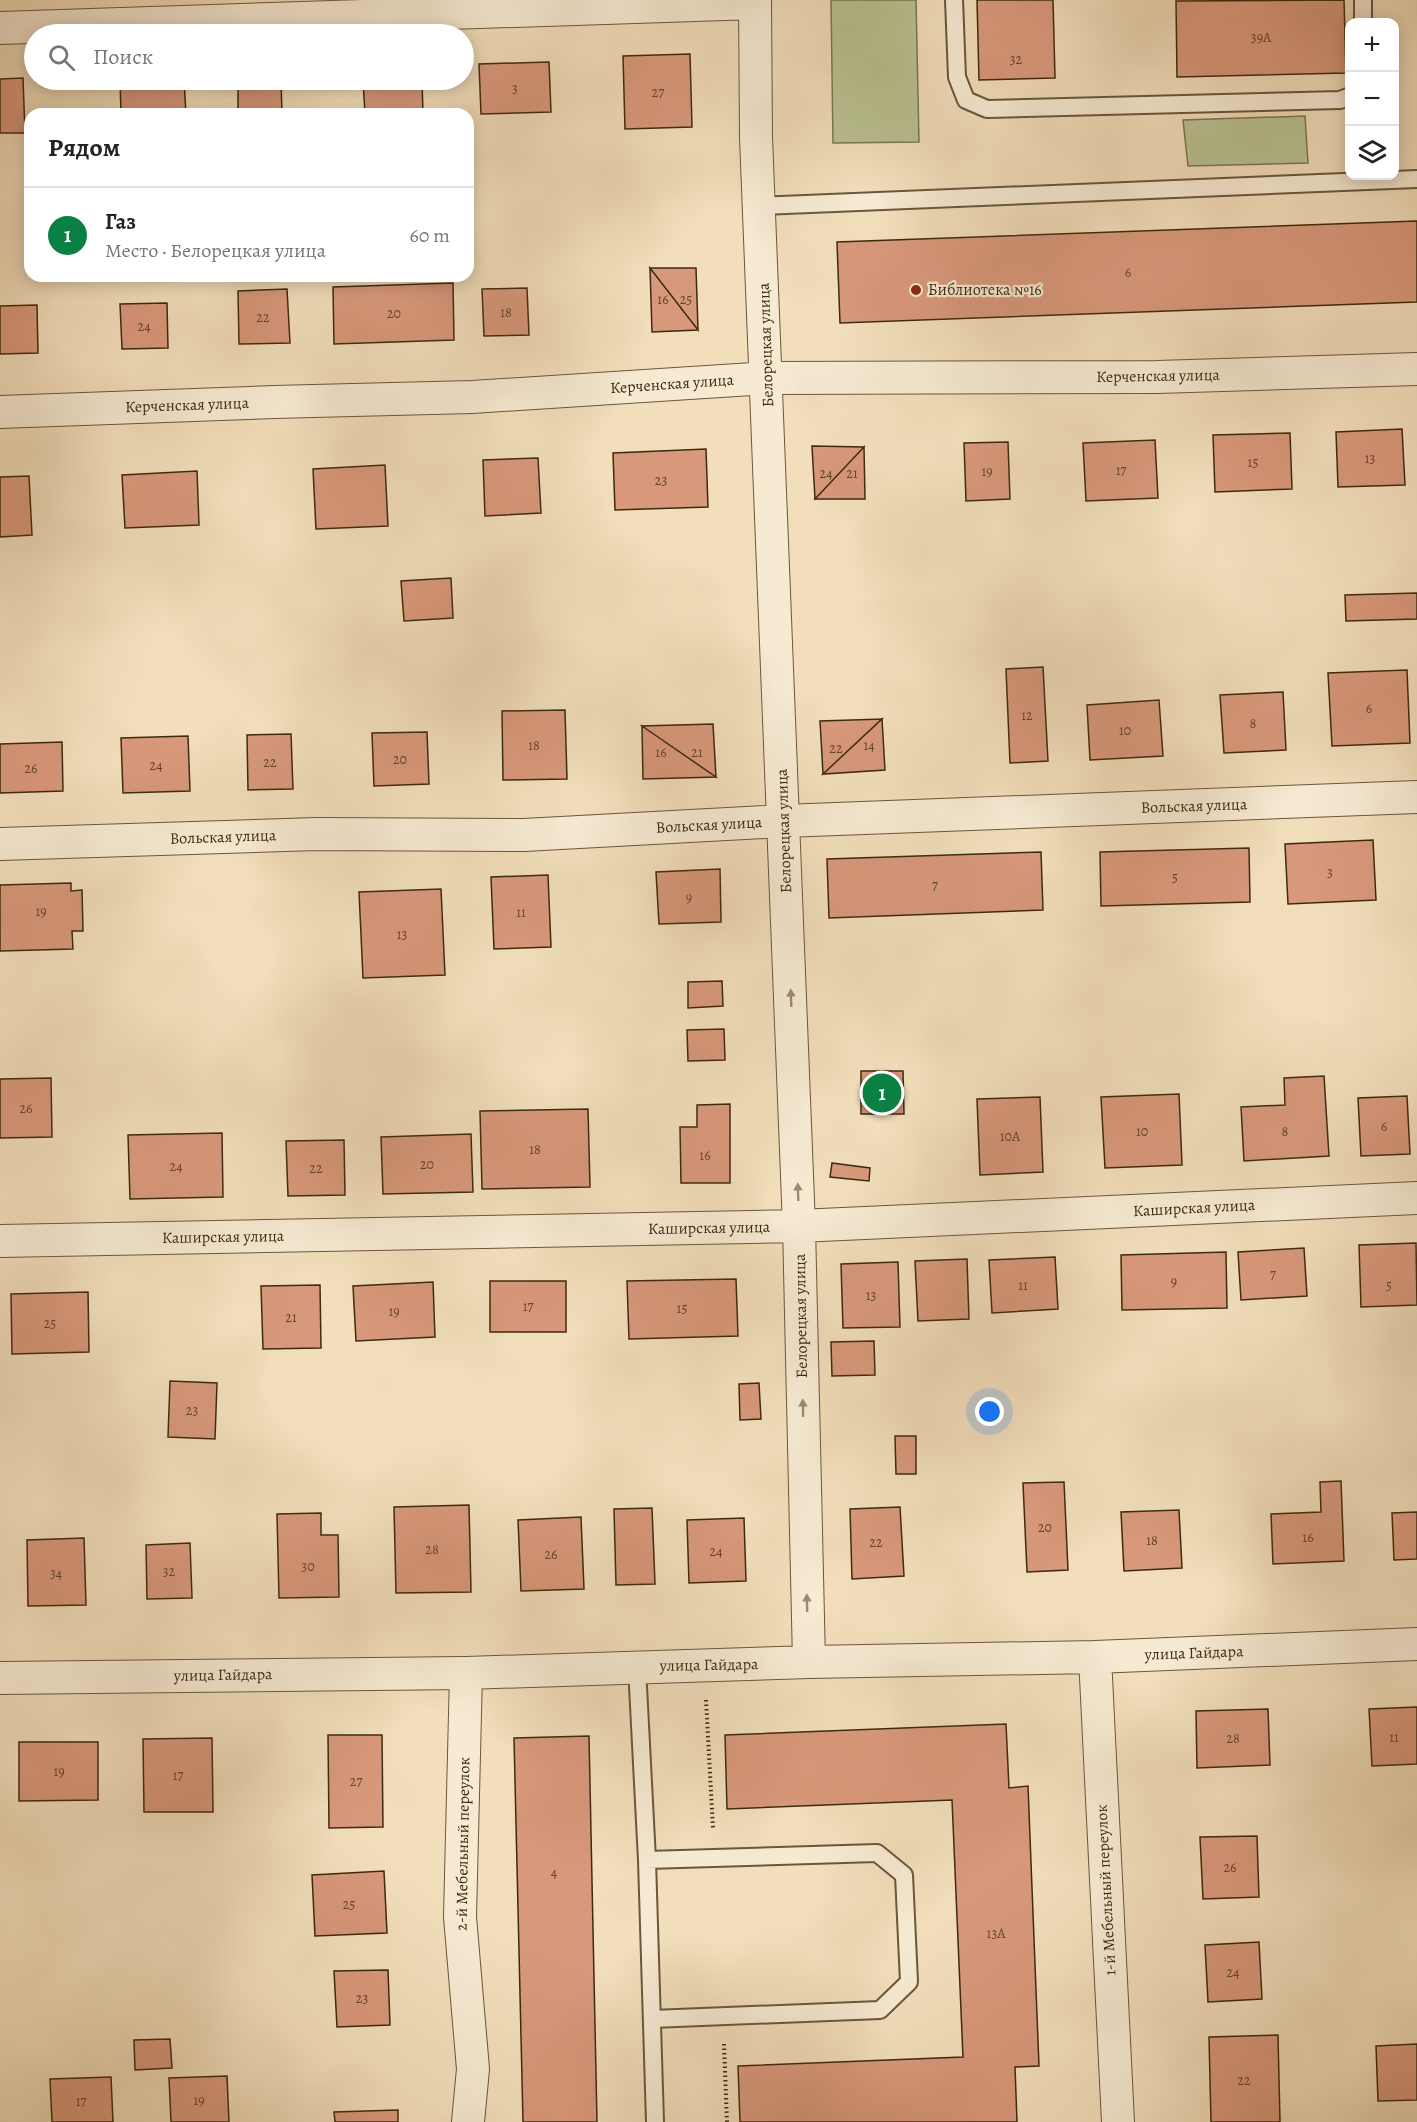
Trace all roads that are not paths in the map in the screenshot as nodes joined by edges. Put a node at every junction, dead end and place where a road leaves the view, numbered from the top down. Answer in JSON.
{"nodes":[{"id":1,"x":954,"y":0,"type":"edge"},
{"id":2,"x":1363,"y":0,"type":"edge"},
{"id":3,"x":755,"y":2,"type":"edge"},
{"id":4,"x":1363,"y":18,"type":"edge"},
{"id":5,"x":116,"y":24,"type":"edge"},
{"id":6,"x":24,"y":27,"type":"edge"},
{"id":7,"x":0,"y":28,"type":"edge"},
{"id":8,"x":1345,"y":98,"type":"edge"},
{"id":9,"x":1417,"y":179,"type":"edge"},
{"id":10,"x":759,"y":206,"type":"junction"},
{"id":11,"x":1417,"y":369,"type":"edge"},
{"id":12,"x":767,"y":378,"type":"junction"},
{"id":13,"x":0,"y":412,"type":"edge"},
{"id":14,"x":1417,"y":797,"type":"edge"},
{"id":15,"x":784,"y":821,"type":"junction"},
{"id":16,"x":0,"y":844,"type":"edge"},
{"id":17,"x":1417,"y":1198,"type":"edge"},
{"id":18,"x":799,"y":1226,"type":"junction"},
{"id":19,"x":0,"y":1241,"type":"edge"},
{"id":20,"x":1417,"y":1644,"type":"edge"},
{"id":21,"x":1095,"y":1657,"type":"junction"},
{"id":22,"x":809,"y":1662,"type":"junction"},
{"id":23,"x":637,"y":1667,"type":"junction"},
{"id":24,"x":466,"y":1673,"type":"junction"},
{"id":25,"x":0,"y":1678,"type":"edge"},
{"id":26,"x":647,"y":1860,"type":"junction"},
{"id":27,"x":652,"y":2019,"type":"junction"},
{"id":28,"x":468,"y":2122,"type":"edge"},
{"id":29,"x":655,"y":2122,"type":"edge"},
{"id":30,"x":1118,"y":2122,"type":"edge"}],
"edges":[{"from":1,"to":8,"type":"lane"},
{"from":2,"to":4,"type":"lane"},
{"from":3,"to":5,"type":"street"},
{"from":3,"to":10,"type":"street","name":"Белорецкая улица"},
{"from":6,"to":7,"type":"street"},
{"from":9,"to":10,"type":"lane"},
{"from":10,"to":12,"type":"street","name":"Белорецкая улица"},
{"from":11,"to":12,"type":"street","name":"Керченская улица"},
{"from":12,"to":13,"type":"street","name":"Керченская улица"},
{"from":12,"to":15,"type":"street","name":"Белорецкая улица"},
{"from":14,"to":15,"type":"street","name":"Вольская улица"},
{"from":15,"to":16,"type":"street","name":"Вольская улица"},
{"from":18,"to":15,"type":"street","name":"Белорецкая улица","one_way":true},
{"from":17,"to":18,"type":"street","name":"Каширская улица"},
{"from":18,"to":19,"type":"street","name":"Каширская улица"},
{"from":22,"to":18,"type":"street","name":"Белорецкая улица","one_way":true},
{"from":20,"to":21,"type":"street","name":"улица Гайдара"},
{"from":21,"to":22,"type":"street","name":"улица Гайдара"},
{"from":21,"to":30,"type":"street","name":"1-й Мебельный переулок"},
{"from":22,"to":23,"type":"street","name":"улица Гайдара"},
{"from":23,"to":24,"type":"street","name":"улица Гайдара"},
{"from":23,"to":26,"type":"lane"},
{"from":24,"to":25,"type":"street","name":"улица Гайдара"},
{"from":24,"to":28,"type":"street","name":"2-й Мебельный переулок"},
{"from":26,"to":27,"type":"lane"},
{"from":26,"to":27,"type":"lane"},
{"from":27,"to":29,"type":"lane"}]}
